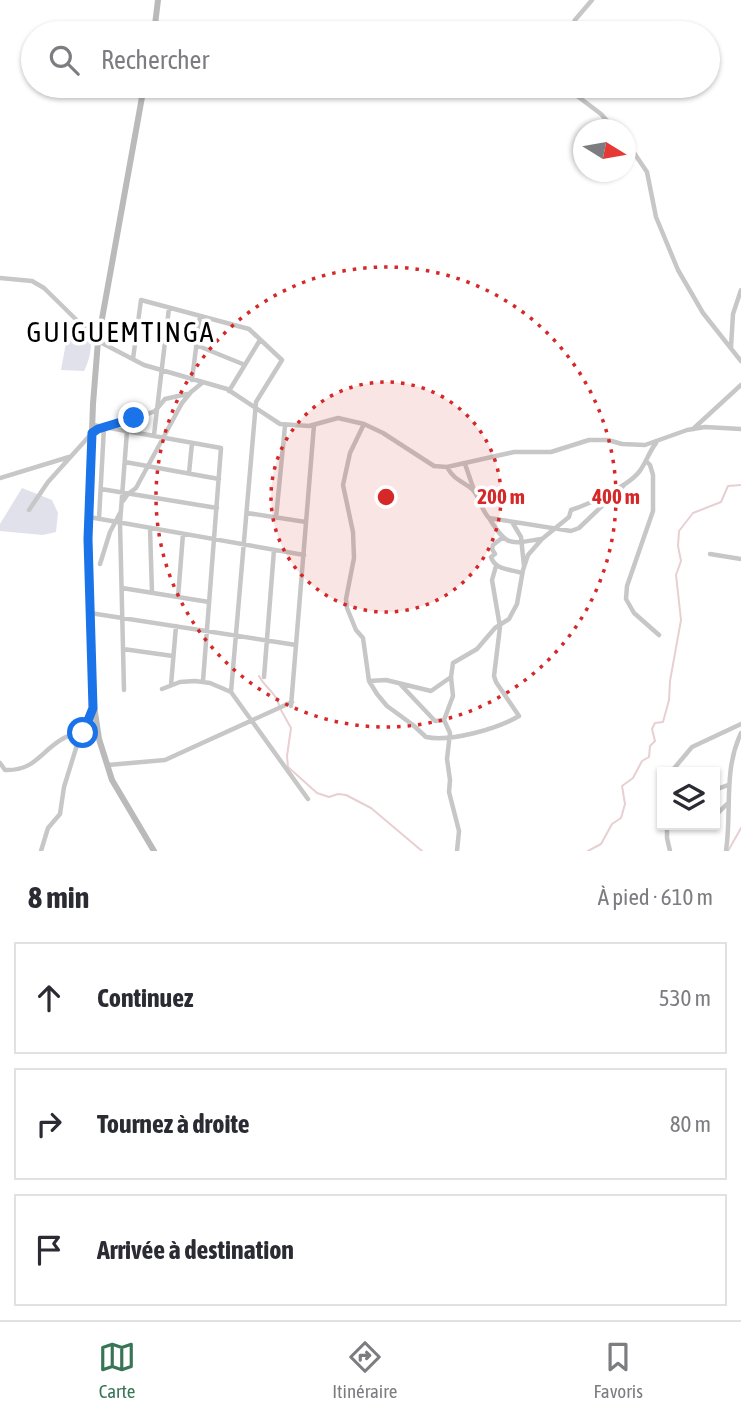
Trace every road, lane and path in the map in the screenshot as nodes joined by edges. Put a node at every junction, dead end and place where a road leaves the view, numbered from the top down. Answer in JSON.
{"nodes":[{"id":1,"x":158,"y":0,"type":"edge"},
{"id":2,"x":592,"y":0,"type":"edge"},
{"id":3,"x":155,"y":21,"type":"edge"},
{"id":4,"x":575,"y":21,"type":"edge"},
{"id":5,"x":142,"y":98,"type":"edge"},
{"id":6,"x":580,"y":98,"type":"edge"},
{"id":7,"x":605,"y":119,"type":"edge"},
{"id":8,"x":636,"y":156,"type":"edge"},
{"id":9,"x":0,"y":278,"type":"edge"},
{"id":10,"x":741,"y":290,"type":"edge"},
{"id":11,"x":169,"y":308,"type":"junction"},
{"id":12,"x":200,"y":316,"type":"junction"},
{"id":13,"x":260,"y":340,"type":"junction"},
{"id":14,"x":99,"y":341,"type":"junction"},
{"id":15,"x":196,"y":345,"type":"junction"},
{"id":16,"x":731,"y":348,"type":"junction"},
{"id":17,"x":133,"y":359,"type":"junction"},
{"id":18,"x":741,"y":361,"type":"edge"},
{"id":19,"x":245,"y":365,"type":"junction"},
{"id":20,"x":162,"y":371,"type":"junction"},
{"id":21,"x":191,"y":380,"type":"junction"},
{"id":22,"x":202,"y":383,"type":"junction"},
{"id":23,"x":741,"y":385,"type":"edge"},
{"id":24,"x":229,"y":391,"type":"junction"},
{"id":25,"x":191,"y":392,"type":"junction"},
{"id":26,"x":158,"y":405,"type":"junction"},
{"id":27,"x":256,"y":409,"type":"junction"},
{"id":28,"x":364,"y":424,"type":"junction"},
{"id":29,"x":314,"y":425,"type":"junction"},
{"id":30,"x":285,"y":426,"type":"junction"},
{"id":31,"x":104,"y":427,"type":"junction"},
{"id":32,"x":93,"y":429,"type":"junction"},
{"id":33,"x":692,"y":429,"type":"junction"},
{"id":34,"x":741,"y":429,"type":"edge"},
{"id":35,"x":127,"y":431,"type":"junction"},
{"id":36,"x":154,"y":436,"type":"junction"},
{"id":37,"x":164,"y":438,"type":"junction"},
{"id":38,"x":657,"y":442,"type":"junction"},
{"id":39,"x":192,"y":443,"type":"junction"},
{"id":40,"x":73,"y":455,"type":"junction"},
{"id":41,"x":646,"y":461,"type":"junction"},
{"id":42,"x":125,"y":462,"type":"junction"},
{"id":43,"x":465,"y":464,"type":"junction"},
{"id":44,"x":148,"y":466,"type":"junction"},
{"id":45,"x":447,"y":467,"type":"junction"},
{"id":46,"x":188,"y":473,"type":"junction"},
{"id":47,"x":0,"y":478,"type":"edge"},
{"id":48,"x":219,"y":478,"type":"junction"},
{"id":49,"x":628,"y":481,"type":"junction"},
{"id":50,"x":101,"y":489,"type":"junction"},
{"id":51,"x":474,"y":491,"type":"junction"},
{"id":52,"x":125,"y":493,"type":"junction"},
{"id":53,"x":217,"y":508,"type":"junction"},
{"id":54,"x":29,"y":510,"type":"dead end"},
{"id":55,"x":247,"y":513,"type":"junction"},
{"id":56,"x":89,"y":517,"type":"junction"},
{"id":57,"x":276,"y":517,"type":"junction"},
{"id":58,"x":489,"y":518,"type":"junction"},
{"id":59,"x":99,"y":519,"type":"junction"},
{"id":60,"x":118,"y":522,"type":"junction"},
{"id":61,"x":511,"y":522,"type":"junction"},
{"id":62,"x":306,"y":523,"type":"junction"},
{"id":63,"x":556,"y":527,"type":"junction"},
{"id":64,"x":150,"y":528,"type":"junction"},
{"id":65,"x":183,"y":534,"type":"junction"},
{"id":66,"x":502,"y":538,"type":"junction"},
{"id":67,"x":214,"y":539,"type":"junction"},
{"id":68,"x":542,"y":539,"type":"junction"},
{"id":69,"x":522,"y":543,"type":"junction"},
{"id":70,"x":244,"y":544,"type":"junction"},
{"id":71,"x":274,"y":550,"type":"junction"},
{"id":72,"x":710,"y":554,"type":"dead end"},
{"id":73,"x":304,"y":555,"type":"junction"},
{"id":74,"x":741,"y":559,"type":"edge"},
{"id":75,"x":100,"y":564,"type":"dead end"},
{"id":76,"x":496,"y":566,"type":"junction"},
{"id":77,"x":524,"y":566,"type":"junction"},
{"id":78,"x":522,"y":573,"type":"junction"},
{"id":79,"x":122,"y":588,"type":"junction"},
{"id":80,"x":152,"y":593,"type":"junction"},
{"id":81,"x":178,"y":597,"type":"junction"},
{"id":82,"x":209,"y":602,"type":"junction"},
{"id":83,"x":89,"y":612,"type":"junction"},
{"id":84,"x":122,"y":618,"type":"junction"},
{"id":85,"x":176,"y":626,"type":"junction"},
{"id":86,"x":500,"y":627,"type":"junction"},
{"id":87,"x":207,"y":631,"type":"junction"},
{"id":88,"x":659,"y":635,"type":"dead end"},
{"id":89,"x":236,"y":636,"type":"junction"},
{"id":90,"x":267,"y":641,"type":"junction"},
{"id":91,"x":296,"y":645,"type":"junction"},
{"id":92,"x":123,"y":649,"type":"junction"},
{"id":93,"x":173,"y":656,"type":"junction"},
{"id":94,"x":264,"y":677,"type":"dead end"},
{"id":95,"x":451,"y":677,"type":"junction"},
{"id":96,"x":203,"y":681,"type":"junction"},
{"id":97,"x":369,"y":681,"type":"junction"},
{"id":98,"x":401,"y":684,"type":"junction"},
{"id":99,"x":171,"y":685,"type":"junction"},
{"id":100,"x":162,"y":689,"type":"dead end"},
{"id":101,"x":124,"y":690,"type":"dead end"},
{"id":102,"x":231,"y":692,"type":"junction"},
{"id":103,"x":93,"y":708,"type":"junction"},
{"id":104,"x":253,"y":720,"type":"junction"},
{"id":105,"x":444,"y":720,"type":"junction"},
{"id":106,"x":741,"y":724,"type":"edge"},
{"id":107,"x":97,"y":729,"type":"junction"},
{"id":108,"x":83,"y":733,"type":"junction"},
{"id":109,"x":741,"y":733,"type":"edge"},
{"id":110,"x":451,"y":737,"type":"junction"},
{"id":111,"x":0,"y":763,"type":"edge"},
{"id":112,"x":107,"y":765,"type":"junction"},
{"id":113,"x":675,"y":767,"type":"edge"},
{"id":114,"x":729,"y":785,"type":"junction"},
{"id":115,"x":720,"y":788,"type":"edge"},
{"id":116,"x":308,"y":799,"type":"dead end"},
{"id":117,"x":728,"y":803,"type":"junction"},
{"id":118,"x":720,"y":811,"type":"edge"},
{"id":119,"x":667,"y":830,"type":"edge"},
{"id":120,"x":41,"y":851,"type":"edge"},
{"id":121,"x":154,"y":851,"type":"edge"},
{"id":122,"x":457,"y":851,"type":"edge"},
{"id":123,"x":670,"y":851,"type":"edge"},
{"id":124,"x":726,"y":851,"type":"edge"}],
"edges":[{"from":1,"to":3,"type":"street"},
{"from":2,"to":4,"type":"street"},
{"from":5,"to":14,"type":"street"},
{"from":6,"to":7,"type":"street"},
{"from":8,"to":16,"type":"street"},
{"from":9,"to":14,"type":"street"},
{"from":10,"to":16,"type":"street"},
{"from":11,"to":12,"type":"street"},
{"from":11,"to":17,"type":"street"},
{"from":11,"to":20,"type":"street"},
{"from":12,"to":13,"type":"street"},
{"from":12,"to":15,"type":"street"},
{"from":13,"to":19,"type":"street"},
{"from":13,"to":27,"type":"street"},
{"from":14,"to":17,"type":"street"},
{"from":14,"to":32,"type":"street"},
{"from":15,"to":19,"type":"street"},
{"from":15,"to":21,"type":"street"},
{"from":16,"to":18,"type":"street"},
{"from":17,"to":20,"type":"street"},
{"from":19,"to":24,"type":"street"},
{"from":20,"to":21,"type":"street"},
{"from":20,"to":26,"type":"street"},
{"from":21,"to":22,"type":"street"},
{"from":22,"to":24,"type":"street"},
{"from":22,"to":25,"type":"street"},
{"from":23,"to":33,"type":"street"},
{"from":24,"to":27,"type":"street"},
{"from":25,"to":26,"type":"street"},
{"from":25,"to":37,"type":"street"},
{"from":26,"to":31,"type":"street"},
{"from":26,"to":36,"type":"street"},
{"from":27,"to":30,"type":"street"},
{"from":27,"to":55,"type":"street"},
{"from":28,"to":29,"type":"street"},
{"from":28,"to":45,"type":"street"},
{"from":28,"to":97,"type":"street"},
{"from":29,"to":30,"type":"street"},
{"from":29,"to":62,"type":"street"},
{"from":30,"to":57,"type":"street"},
{"from":31,"to":32,"type":"street"},
{"from":31,"to":35,"type":"street"},
{"from":31,"to":50,"type":"street"},
{"from":32,"to":40,"type":"street"},
{"from":32,"to":56,"type":"street"},
{"from":33,"to":34,"type":"street"},
{"from":33,"to":38,"type":"street"},
{"from":35,"to":36,"type":"street"},
{"from":35,"to":42,"type":"street"},
{"from":36,"to":37,"type":"street"},
{"from":37,"to":39,"type":"street"},
{"from":37,"to":44,"type":"street"},
{"from":38,"to":41,"type":"street"},
{"from":38,"to":43,"type":"street"},
{"from":39,"to":46,"type":"street"},
{"from":39,"to":48,"type":"street"},
{"from":40,"to":47,"type":"street"},
{"from":40,"to":54,"type":"street"},
{"from":41,"to":49,"type":"street"},
{"from":41,"to":88,"type":"street"},
{"from":42,"to":44,"type":"street"},
{"from":42,"to":52,"type":"street"},
{"from":43,"to":45,"type":"street"},
{"from":43,"to":51,"type":"street"},
{"from":44,"to":46,"type":"street"},
{"from":44,"to":52,"type":"street"},
{"from":45,"to":51,"type":"street"},
{"from":46,"to":48,"type":"street"},
{"from":48,"to":53,"type":"street"},
{"from":49,"to":63,"type":"street"},
{"from":49,"to":63,"type":"street"},
{"from":50,"to":52,"type":"street"},
{"from":50,"to":59,"type":"street"},
{"from":51,"to":58,"type":"street"},
{"from":52,"to":53,"type":"street"},
{"from":52,"to":60,"type":"street"},
{"from":53,"to":67,"type":"street"},
{"from":55,"to":57,"type":"street"},
{"from":55,"to":70,"type":"street"},
{"from":56,"to":59,"type":"street"},
{"from":56,"to":83,"type":"street"},
{"from":57,"to":62,"type":"street"},
{"from":58,"to":61,"type":"street"},
{"from":58,"to":66,"type":"street"},
{"from":59,"to":60,"type":"street"},
{"from":60,"to":64,"type":"street"},
{"from":60,"to":75,"type":"street"},
{"from":60,"to":79,"type":"street"},
{"from":61,"to":63,"type":"street"},
{"from":61,"to":69,"type":"street"},
{"from":62,"to":73,"type":"street"},
{"from":63,"to":68,"type":"street"},
{"from":64,"to":65,"type":"street"},
{"from":64,"to":80,"type":"street"},
{"from":65,"to":67,"type":"street"},
{"from":65,"to":81,"type":"street"},
{"from":66,"to":69,"type":"street"},
{"from":66,"to":76,"type":"street"},
{"from":67,"to":70,"type":"street"},
{"from":67,"to":82,"type":"street"},
{"from":68,"to":69,"type":"street"},
{"from":68,"to":77,"type":"street"},
{"from":69,"to":77,"type":"street"},
{"from":70,"to":71,"type":"street"},
{"from":70,"to":89,"type":"street"},
{"from":71,"to":73,"type":"street"},
{"from":71,"to":90,"type":"street"},
{"from":72,"to":74,"type":"street"},
{"from":73,"to":91,"type":"street"},
{"from":76,"to":78,"type":"street"},
{"from":76,"to":86,"type":"street"},
{"from":77,"to":78,"type":"street"},
{"from":78,"to":86,"type":"street"},
{"from":79,"to":80,"type":"street"},
{"from":79,"to":84,"type":"street"},
{"from":80,"to":81,"type":"street"},
{"from":81,"to":82,"type":"street"},
{"from":82,"to":87,"type":"street"},
{"from":83,"to":84,"type":"street"},
{"from":83,"to":103,"type":"street"},
{"from":84,"to":85,"type":"street"},
{"from":84,"to":92,"type":"street"},
{"from":85,"to":87,"type":"street"},
{"from":85,"to":93,"type":"street"},
{"from":86,"to":95,"type":"street"},
{"from":86,"to":110,"type":"street"},
{"from":87,"to":89,"type":"street"},
{"from":87,"to":96,"type":"street"},
{"from":89,"to":90,"type":"street"},
{"from":89,"to":102,"type":"street"},
{"from":90,"to":91,"type":"street"},
{"from":90,"to":94,"type":"street"},
{"from":91,"to":104,"type":"street"},
{"from":92,"to":93,"type":"street"},
{"from":92,"to":101,"type":"street"},
{"from":93,"to":99,"type":"street"},
{"from":95,"to":98,"type":"street"},
{"from":95,"to":105,"type":"street"},
{"from":96,"to":99,"type":"street"},
{"from":96,"to":102,"type":"street"},
{"from":97,"to":98,"type":"street"},
{"from":97,"to":110,"type":"street"},
{"from":98,"to":105,"type":"street"},
{"from":99,"to":100,"type":"street"},
{"from":102,"to":104,"type":"street"},
{"from":103,"to":107,"type":"street"},
{"from":103,"to":108,"type":"street"},
{"from":104,"to":112,"type":"street"},
{"from":104,"to":116,"type":"street"},
{"from":105,"to":110,"type":"street"},
{"from":106,"to":113,"type":"street"},
{"from":107,"to":108,"type":"street"},
{"from":107,"to":112,"type":"street"},
{"from":108,"to":111,"type":"street"},
{"from":108,"to":120,"type":"street"},
{"from":109,"to":114,"type":"street"},
{"from":110,"to":122,"type":"street"},
{"from":112,"to":121,"type":"street"},
{"from":114,"to":115,"type":"street"},
{"from":114,"to":117,"type":"street"},
{"from":117,"to":118,"type":"street"},
{"from":117,"to":124,"type":"street"},
{"from":119,"to":123,"type":"street"}]}
